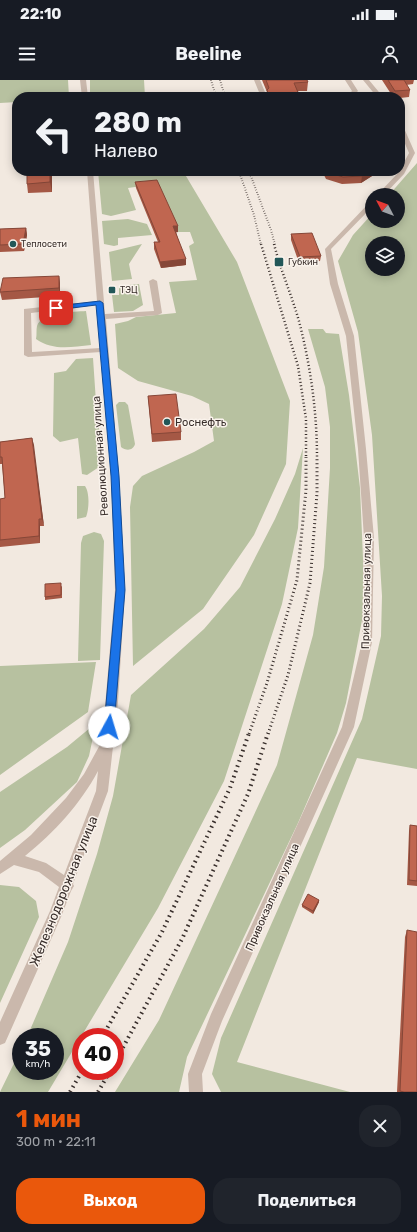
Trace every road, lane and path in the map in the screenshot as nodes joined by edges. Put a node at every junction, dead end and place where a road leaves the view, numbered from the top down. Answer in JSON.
{"nodes":[{"id":1,"x":84,"y":80,"type":"edge"},
{"id":2,"x":257,"y":80,"type":"edge"},
{"id":3,"x":348,"y":80,"type":"edge"},
{"id":4,"x":366,"y":80,"type":"edge"},
{"id":5,"x":85,"y":92,"type":"edge"},
{"id":6,"x":262,"y":92,"type":"edge"},
{"id":7,"x":354,"y":92,"type":"edge"},
{"id":8,"x":376,"y":92,"type":"edge"},
{"id":9,"x":405,"y":137,"type":"edge"},
{"id":10,"x":405,"y":166,"type":"edge"},
{"id":11,"x":90,"y":176,"type":"edge"},
{"id":12,"x":398,"y":176,"type":"edge"},
{"id":13,"x":387,"y":188,"type":"edge"},
{"id":14,"x":365,"y":210,"type":"edge"},
{"id":15,"x":153,"y":281,"type":"dead end"},
{"id":16,"x":100,"y":303,"type":"junction"},
{"id":17,"x":101,"y":317,"type":"junction"},
{"id":18,"x":103,"y":350,"type":"junction"},
{"id":19,"x":108,"y":739,"type":"junction"},
{"id":20,"x":14,"y":858,"type":"junction"},
{"id":21,"x":0,"y":868,"type":"edge"},
{"id":22,"x":68,"y":886,"type":"junction"},
{"id":23,"x":0,"y":1038,"type":"edge"},
{"id":24,"x":196,"y":1092,"type":"edge"}],
"edges":[{"from":1,"to":5,"type":"street"},
{"from":2,"to":6,"type":"street"},
{"from":3,"to":7,"type":"street"},
{"from":4,"to":8,"type":"street"},
{"from":9,"to":10,"type":"street"},
{"from":11,"to":16,"type":"street","name":"Революционная улица"},
{"from":12,"to":13,"type":"street"},
{"from":14,"to":24,"type":"street","name":"Привокзальная улица"},
{"from":15,"to":17,"type":"street"},
{"from":16,"to":17,"type":"street","name":"Революционная улица"},
{"from":16,"to":18,"type":"street"},
{"from":17,"to":18,"type":"street","name":"Революционная улица"},
{"from":18,"to":19,"type":"street","name":"Революционная улица"},
{"from":19,"to":20,"type":"street"},
{"from":19,"to":22,"type":"street","name":"Железнодорожная улица"},
{"from":20,"to":21,"type":"street"},
{"from":20,"to":22,"type":"street"},
{"from":22,"to":23,"type":"street","name":"Железнодорожная улица"}]}
